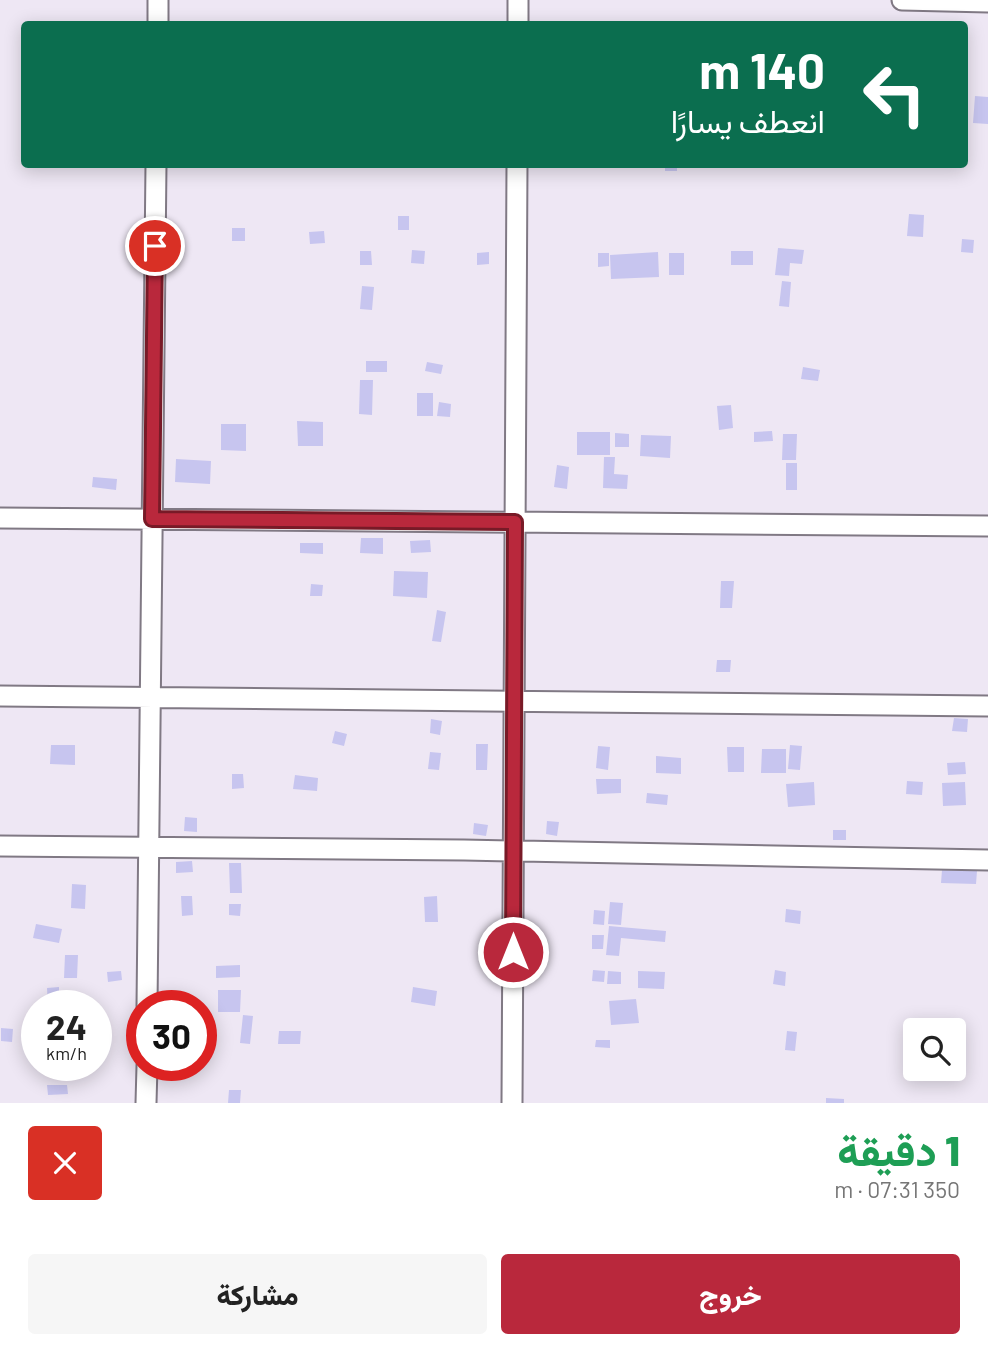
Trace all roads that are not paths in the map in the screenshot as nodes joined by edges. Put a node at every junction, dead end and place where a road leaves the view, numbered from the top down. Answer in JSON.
{"nodes":[{"id":1,"x":158,"y":0,"type":"edge"},
{"id":2,"x":518,"y":0,"type":"edge"},
{"id":3,"x":902,"y":0,"type":"edge"},
{"id":4,"x":988,"y":2,"type":"edge"},
{"id":5,"x":158,"y":21,"type":"edge"},
{"id":6,"x":518,"y":21,"type":"edge"},
{"id":7,"x":156,"y":168,"type":"edge"},
{"id":8,"x":517,"y":168,"type":"edge"},
{"id":9,"x":0,"y":518,"type":"edge"},
{"id":10,"x":152,"y":519,"type":"junction"},
{"id":11,"x":515,"y":522,"type":"junction"},
{"id":12,"x":988,"y":526,"type":"edge"},
{"id":13,"x":0,"y":696,"type":"edge"},
{"id":14,"x":150,"y":698,"type":"junction"},
{"id":15,"x":514,"y":701,"type":"junction"},
{"id":16,"x":988,"y":706,"type":"edge"},
{"id":17,"x":0,"y":846,"type":"edge"},
{"id":18,"x":149,"y":847,"type":"junction"},
{"id":19,"x":513,"y":851,"type":"junction"},
{"id":20,"x":988,"y":860,"type":"edge"},
{"id":21,"x":147,"y":990,"type":"edge"},
{"id":22,"x":146,"y":1081,"type":"edge"},
{"id":23,"x":146,"y":1103,"type":"edge"},
{"id":24,"x":512,"y":1103,"type":"edge"}],
"edges":[{"from":1,"to":5,"type":"street"},
{"from":2,"to":6,"type":"street"},
{"from":3,"to":4,"type":"street"},
{"from":7,"to":10,"type":"street"},
{"from":8,"to":11,"type":"street"},
{"from":9,"to":10,"type":"street"},
{"from":10,"to":11,"type":"street"},
{"from":10,"to":14,"type":"street"},
{"from":11,"to":12,"type":"street"},
{"from":11,"to":15,"type":"street"},
{"from":13,"to":14,"type":"street"},
{"from":14,"to":15,"type":"street"},
{"from":14,"to":18,"type":"street"},
{"from":15,"to":16,"type":"street"},
{"from":15,"to":19,"type":"street"},
{"from":17,"to":18,"type":"street"},
{"from":18,"to":19,"type":"street"},
{"from":18,"to":21,"type":"street"},
{"from":19,"to":20,"type":"street"},
{"from":19,"to":24,"type":"street"},
{"from":22,"to":23,"type":"street"}]}
